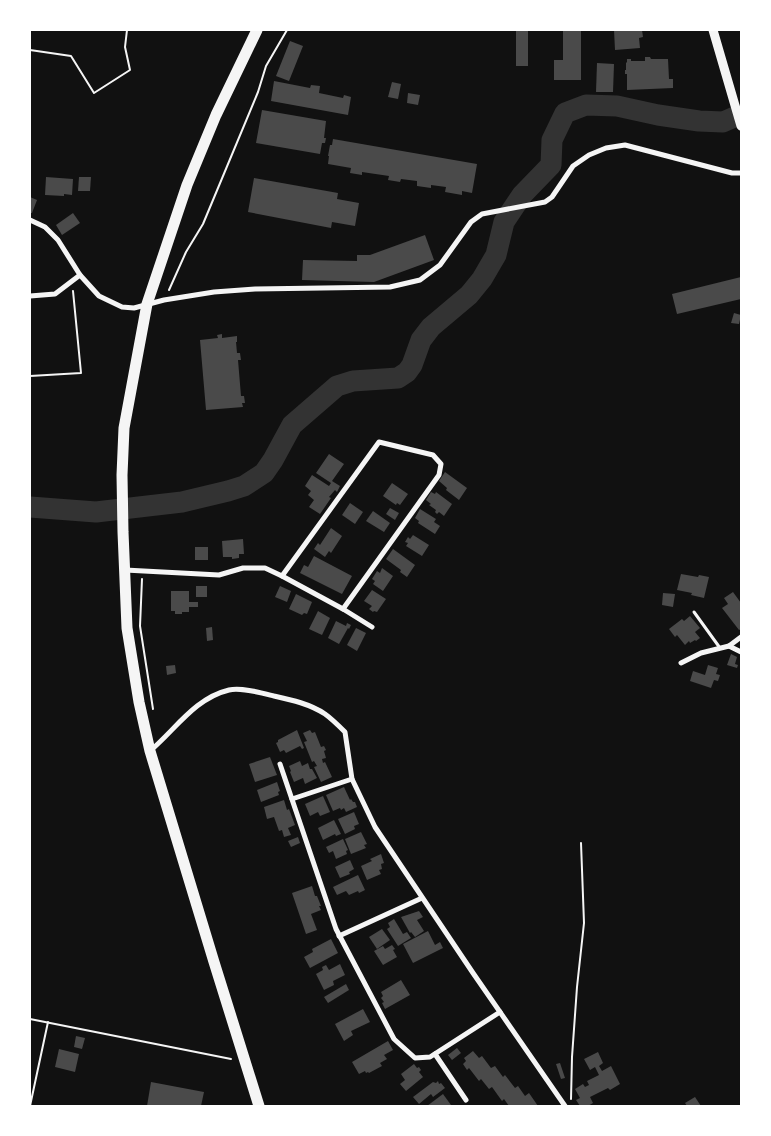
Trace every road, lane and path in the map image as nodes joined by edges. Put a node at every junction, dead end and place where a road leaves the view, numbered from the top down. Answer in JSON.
{"nodes":[{"id":1,"x":126,"y":30,"type":"edge"},
{"id":2,"x":257,"y":30,"type":"edge"},
{"id":3,"x":287,"y":30,"type":"edge"},
{"id":4,"x":713,"y":30,"type":"edge"},
{"id":5,"x":30,"y":50,"type":"edge"},
{"id":6,"x":741,"y":126,"type":"edge"},
{"id":7,"x":741,"y":173,"type":"edge"},
{"id":8,"x":30,"y":220,"type":"edge"},
{"id":9,"x":80,"y":275,"type":"junction"},
{"id":10,"x":71,"y":282,"type":"junction"},
{"id":11,"x":30,"y":296,"type":"edge"},
{"id":12,"x":163,"y":301,"type":"junction"},
{"id":13,"x":147,"y":304,"type":"junction"},
{"id":14,"x":30,"y":376,"type":"edge"},
{"id":15,"x":124,"y":570,"type":"junction"},
{"id":16,"x":141,"y":571,"type":"junction"},
{"id":17,"x":282,"y":576,"type":"junction"},
{"id":18,"x":343,"y":609,"type":"junction"},
{"id":19,"x":694,"y":612,"type":"dead end"},
{"id":20,"x":372,"y":627,"type":"dead end"},
{"id":21,"x":741,"y":637,"type":"edge"},
{"id":22,"x":729,"y":646,"type":"junction"},
{"id":23,"x":720,"y":648,"type":"junction"},
{"id":24,"x":741,"y":652,"type":"edge"},
{"id":25,"x":681,"y":663,"type":"dead end"},
{"id":26,"x":154,"y":713,"type":"dead end"},
{"id":27,"x":150,"y":751,"type":"junction"},
{"id":28,"x":280,"y":764,"type":"dead end"},
{"id":29,"x":352,"y":779,"type":"junction"},
{"id":30,"x":292,"y":799,"type":"junction"},
{"id":31,"x":581,"y":842,"type":"dead end"},
{"id":32,"x":422,"y":898,"type":"junction"},
{"id":33,"x":339,"y":936,"type":"junction"},
{"id":34,"x":500,"y":1012,"type":"junction"},
{"id":35,"x":30,"y":1019,"type":"edge"},
{"id":36,"x":48,"y":1022,"type":"junction"},
{"id":37,"x":435,"y":1054,"type":"junction"},
{"id":38,"x":246,"y":1062,"type":"junction"},
{"id":39,"x":466,"y":1100,"type":"dead end"},
{"id":40,"x":30,"y":1106,"type":"edge"},
{"id":41,"x":259,"y":1106,"type":"edge"},
{"id":42,"x":565,"y":1106,"type":"edge"},
{"id":43,"x":570,"y":1106,"type":"edge"}],
"edges":[{"from":1,"to":5,"type":"path"},
{"from":2,"to":13,"type":"highway"},
{"from":3,"to":12,"type":"path"},
{"from":4,"to":6,"type":"main road"},
{"from":7,"to":12,"type":"street"},
{"from":8,"to":9,"type":"street"},
{"from":9,"to":10,"type":"street"},
{"from":9,"to":13,"type":"street"},
{"from":10,"to":11,"type":"street"},
{"from":10,"to":14,"type":"path"},
{"from":12,"to":13,"type":"street"},
{"from":13,"to":15,"type":"highway"},
{"from":15,"to":16,"type":"street"},
{"from":15,"to":27,"type":"highway"},
{"from":16,"to":17,"type":"street"},
{"from":16,"to":26,"type":"path"},
{"from":17,"to":18,"type":"street"},
{"from":17,"to":18,"type":"street"},
{"from":18,"to":20,"type":"street"},
{"from":19,"to":23,"type":"lane"},
{"from":21,"to":22,"type":"street"},
{"from":22,"to":23,"type":"street"},
{"from":22,"to":24,"type":"street"},
{"from":23,"to":25,"type":"street"},
{"from":27,"to":29,"type":"street"},
{"from":27,"to":38,"type":"highway"},
{"from":28,"to":30,"type":"street"},
{"from":29,"to":30,"type":"street"},
{"from":29,"to":32,"type":"street"},
{"from":30,"to":33,"type":"street"},
{"from":31,"to":43,"type":"path"},
{"from":32,"to":33,"type":"street"},
{"from":32,"to":34,"type":"street"},
{"from":33,"to":37,"type":"street"},
{"from":34,"to":37,"type":"street"},
{"from":34,"to":42,"type":"street"},
{"from":35,"to":36,"type":"path"},
{"from":36,"to":38,"type":"path"},
{"from":36,"to":40,"type":"path"},
{"from":37,"to":39,"type":"street"},
{"from":38,"to":41,"type":"highway"}]}
